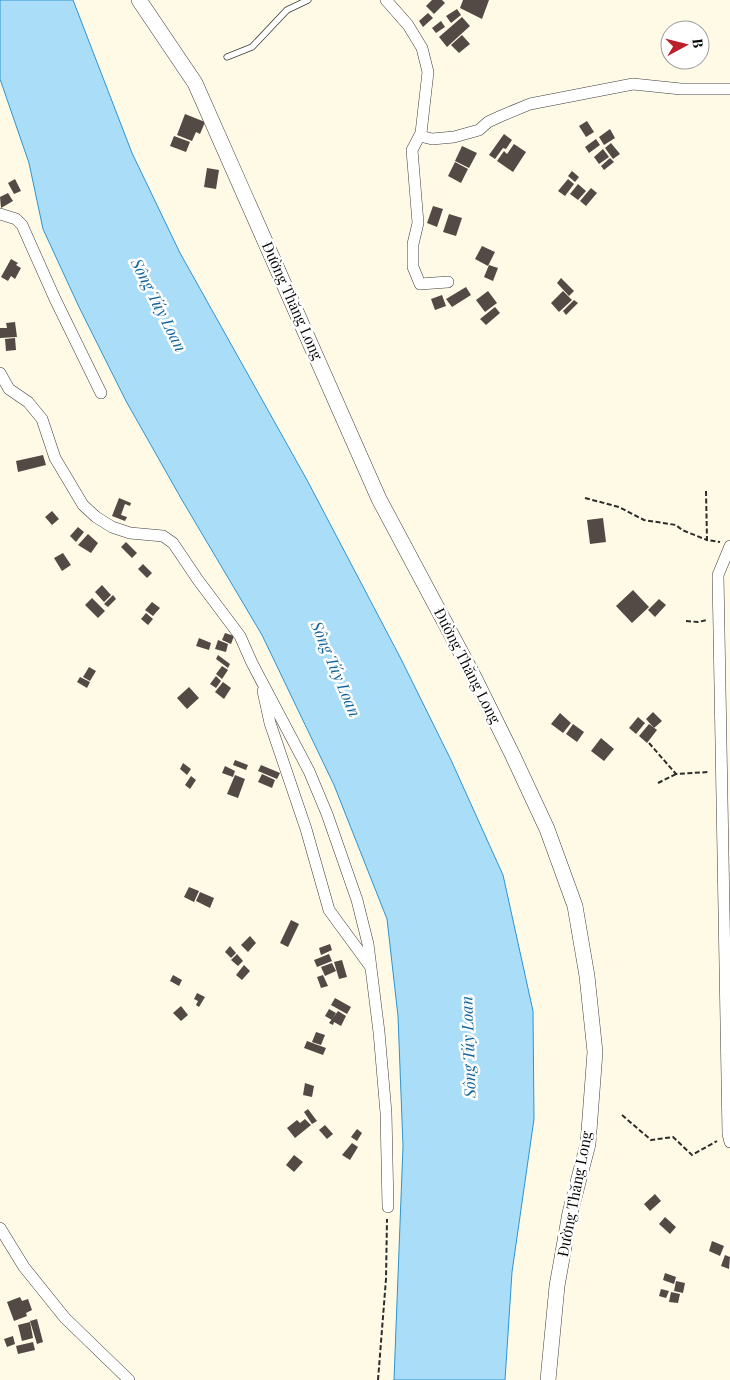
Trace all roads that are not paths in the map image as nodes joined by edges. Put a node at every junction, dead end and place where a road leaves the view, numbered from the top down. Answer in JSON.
{"nodes":[{"id":1,"x":139,"y":0,"type":"edge"},
{"id":2,"x":308,"y":0,"type":"edge"},
{"id":3,"x":386,"y":0,"type":"edge"},
{"id":4,"x":227,"y":57,"type":"dead end"},
{"id":5,"x":730,"y":89,"type":"edge"},
{"id":6,"x":420,"y":136,"type":"junction"},
{"id":7,"x":0,"y":214,"type":"edge"},
{"id":8,"x":448,"y":282,"type":"dead end"},
{"id":9,"x":0,"y":373,"type":"edge"},
{"id":10,"x":101,"y":394,"type":"dead end"},
{"id":11,"x":726,"y":544,"type":"edge"},
{"id":12,"x":262,"y":681,"type":"junction"},
{"id":13,"x":371,"y":968,"type":"junction"},
{"id":14,"x":729,"y":1138,"type":"edge"},
{"id":15,"x":388,"y":1207,"type":"road end"},
{"id":16,"x":0,"y":1228,"type":"edge"},
{"id":17,"x":129,"y":1380,"type":"edge"},
{"id":18,"x":548,"y":1380,"type":"edge"}],
"edges":[{"from":1,"to":18,"type":"street","name":"Đường Thăng Long"},
{"from":2,"to":4,"type":"lane"},
{"from":3,"to":6,"type":"street"},
{"from":5,"to":6,"type":"street"},
{"from":6,"to":8,"type":"street"},
{"from":7,"to":10,"type":"street"},
{"from":9,"to":12,"type":"street"},
{"from":11,"to":14,"type":"street"},
{"from":12,"to":13,"type":"street"},
{"from":12,"to":13,"type":"street"},
{"from":13,"to":15,"type":"street"},
{"from":16,"to":17,"type":"street"}]}
